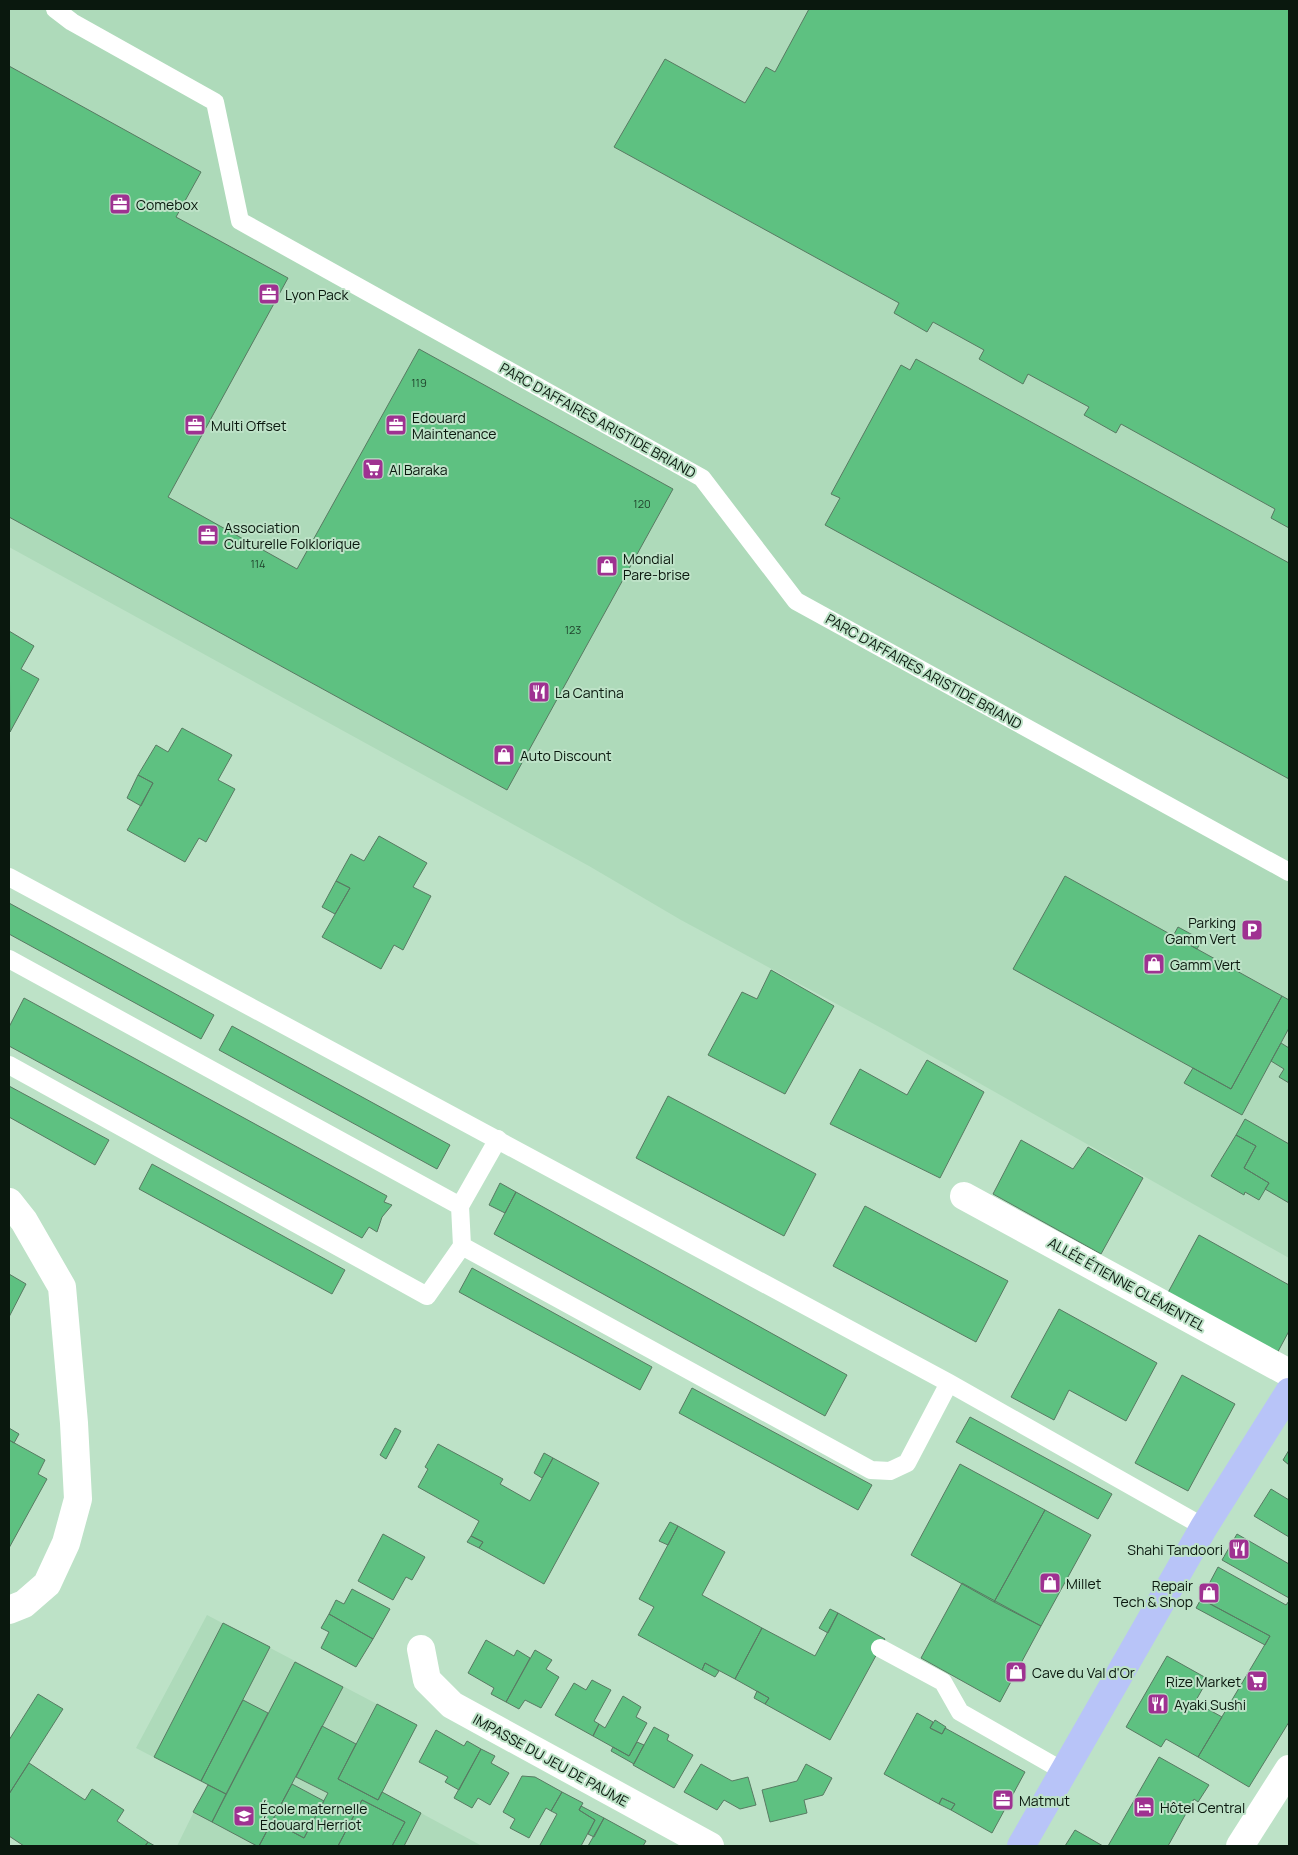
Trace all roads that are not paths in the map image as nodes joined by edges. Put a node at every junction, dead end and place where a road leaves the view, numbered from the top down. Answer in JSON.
{"nodes":[{"id":1,"x":55,"y":9,"type":"edge"},
{"id":2,"x":1289,"y":872,"type":"edge"},
{"id":3,"x":9,"y":877,"type":"edge"},
{"id":4,"x":9,"y":959,"type":"edge"},
{"id":5,"x":9,"y":1065,"type":"edge"},
{"id":6,"x":498,"y":1139,"type":"junction"},
{"id":7,"x":964,"y":1196,"type":"dead end"},
{"id":8,"x":9,"y":1202,"type":"edge"},
{"id":9,"x":460,"y":1206,"type":"junction"},
{"id":10,"x":462,"y":1246,"type":"junction"},
{"id":11,"x":1289,"y":1373,"type":"edge"},
{"id":12,"x":949,"y":1383,"type":"junction"},
{"id":13,"x":1289,"y":1392,"type":"edge"},
{"id":14,"x":1204,"y":1527,"type":"junction"},
{"id":15,"x":9,"y":1610,"type":"edge"},
{"id":16,"x":880,"y":1648,"type":"dead end"},
{"id":17,"x":421,"y":1649,"type":"dead end"},
{"id":18,"x":1289,"y":1769,"type":"edge"},
{"id":19,"x":1064,"y":1772,"type":"junction"},
{"id":20,"x":710,"y":1846,"type":"edge"},
{"id":21,"x":1021,"y":1846,"type":"edge"},
{"id":22,"x":1240,"y":1846,"type":"edge"}],
"edges":[{"from":1,"to":2,"type":"lane","name":"PARC D'AFFAIRES ARISTIDE BRIAND"},
{"from":3,"to":6,"type":"lane"},
{"from":4,"to":9,"type":"lane"},
{"from":5,"to":10,"type":"lane"},
{"from":6,"to":9,"type":"lane"},
{"from":6,"to":12,"type":"lane"},
{"from":7,"to":11,"type":"street","name":"ALLÉE ÉTIENNE CLÉMENTEL"},
{"from":8,"to":15,"type":"street"},
{"from":9,"to":10,"type":"lane"},
{"from":10,"to":12,"type":"lane"},
{"from":12,"to":14,"type":"lane"},
{"from":13,"to":14,"type":"main road"},
{"from":14,"to":19,"type":"main road"},
{"from":16,"to":19,"type":"lane"},
{"from":17,"to":20,"type":"street","name":"IMPASSE DU JEU DE PAUME"},
{"from":18,"to":22,"type":"street"},
{"from":19,"to":21,"type":"main road"}]}
